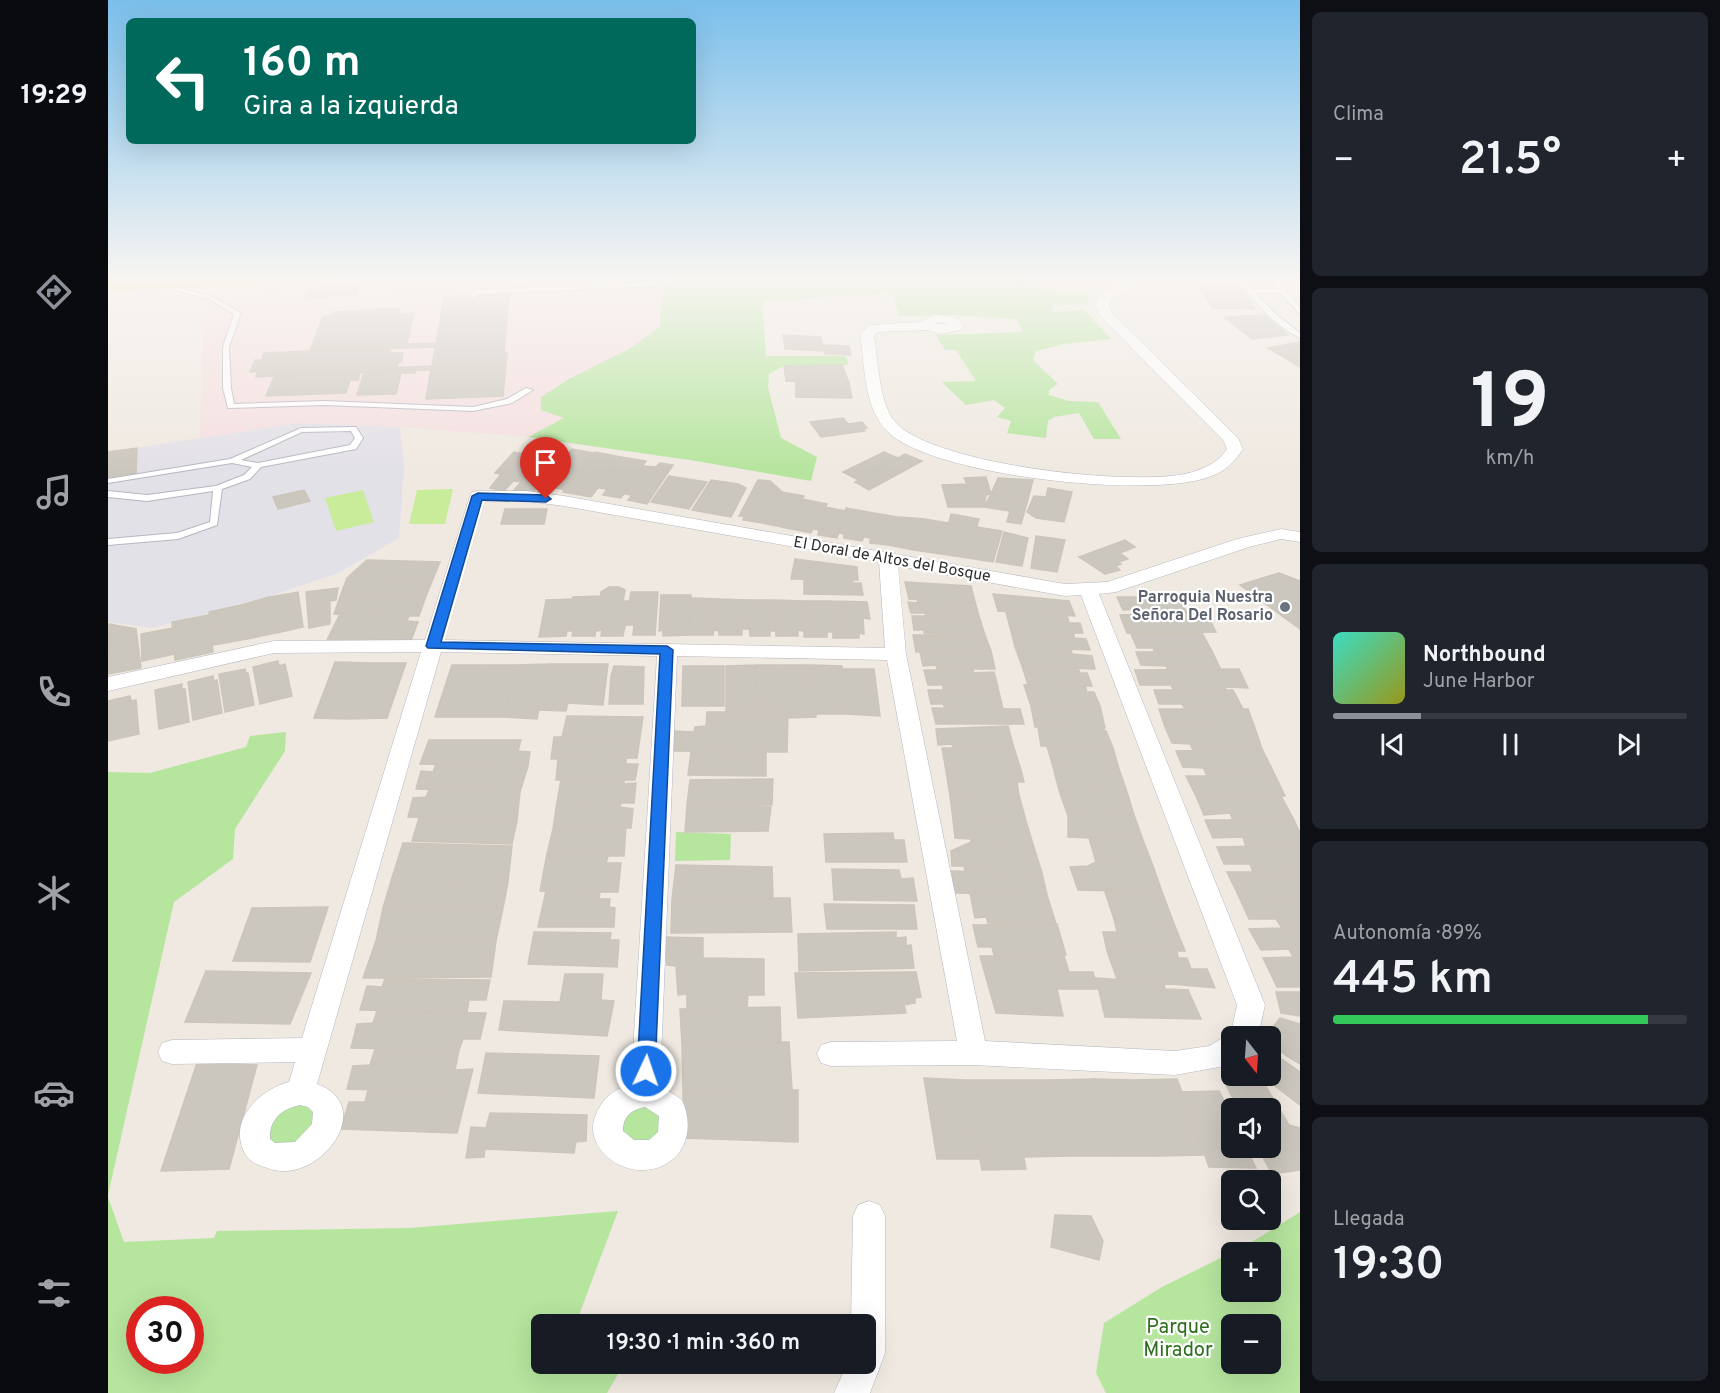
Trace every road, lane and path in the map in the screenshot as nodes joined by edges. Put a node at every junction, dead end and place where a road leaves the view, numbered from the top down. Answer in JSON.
{"nodes":[{"id":1,"x":228,"y":341,"type":"edge"},
{"id":2,"x":868,"y":341,"type":"edge"},
{"id":3,"x":1132,"y":341,"type":"edge"},
{"id":4,"x":529,"y":390,"type":"dead end"},
{"id":5,"x":232,"y":461,"type":"junction"},
{"id":6,"x":258,"y":465,"type":"junction"},
{"id":7,"x":108,"y":481,"type":"edge"},
{"id":8,"x":218,"y":488,"type":"junction"},
{"id":9,"x":108,"y":494,"type":"edge"},
{"id":10,"x":1300,"y":537,"type":"edge"},
{"id":11,"x":108,"y":542,"type":"edge"},
{"id":12,"x":888,"y":560,"type":"junction"},
{"id":13,"x":1088,"y":589,"type":"junction"},
{"id":14,"x":433,"y":646,"type":"junction"},
{"id":15,"x":667,"y":650,"type":"junction"},
{"id":16,"x":896,"y":654,"type":"junction"},
{"id":17,"x":108,"y":684,"type":"edge"},
{"id":18,"x":1246,"y":1026,"type":"edge"},
{"id":19,"x":312,"y":1050,"type":"junction"},
{"id":20,"x":172,"y":1052,"type":"dead end"},
{"id":21,"x":973,"y":1053,"type":"junction"},
{"id":22,"x":1221,"y":1053,"type":"edge"},
{"id":23,"x":831,"y":1054,"type":"dead end"},
{"id":24,"x":300,"y":1092,"type":"dead end"},
{"id":25,"x":645,"y":1094,"type":"dead end"},
{"id":26,"x":868,"y":1216,"type":"dead end"},
{"id":27,"x":868,"y":1314,"type":"edge"},
{"id":28,"x":860,"y":1374,"type":"edge"},
{"id":29,"x":852,"y":1393,"type":"edge"}],
"edges":[{"from":1,"to":4,"type":"lane"},
{"from":2,"to":3,"type":"street"},
{"from":5,"to":6,"type":"lane"},
{"from":5,"to":6,"type":"lane"},
{"from":5,"to":7,"type":"lane"},
{"from":6,"to":8,"type":"lane"},
{"from":8,"to":9,"type":"lane"},
{"from":8,"to":11,"type":"lane"},
{"from":10,"to":13,"type":"street","name":"El Doral de Altos del Bosque"},
{"from":12,"to":13,"type":"street","name":"El Doral de Altos del Bosque"},
{"from":12,"to":14,"type":"street","name":"El Doral de Altos del Bosque"},
{"from":12,"to":16,"type":"street"},
{"from":13,"to":18,"type":"street"},
{"from":14,"to":15,"type":"street"},
{"from":14,"to":17,"type":"street"},
{"from":14,"to":19,"type":"street"},
{"from":15,"to":16,"type":"street"},
{"from":15,"to":25,"type":"street"},
{"from":16,"to":21,"type":"street"},
{"from":19,"to":20,"type":"street"},
{"from":19,"to":24,"type":"street"},
{"from":21,"to":22,"type":"street"},
{"from":21,"to":23,"type":"street"},
{"from":26,"to":27,"type":"street"},
{"from":28,"to":29,"type":"street"}]}
